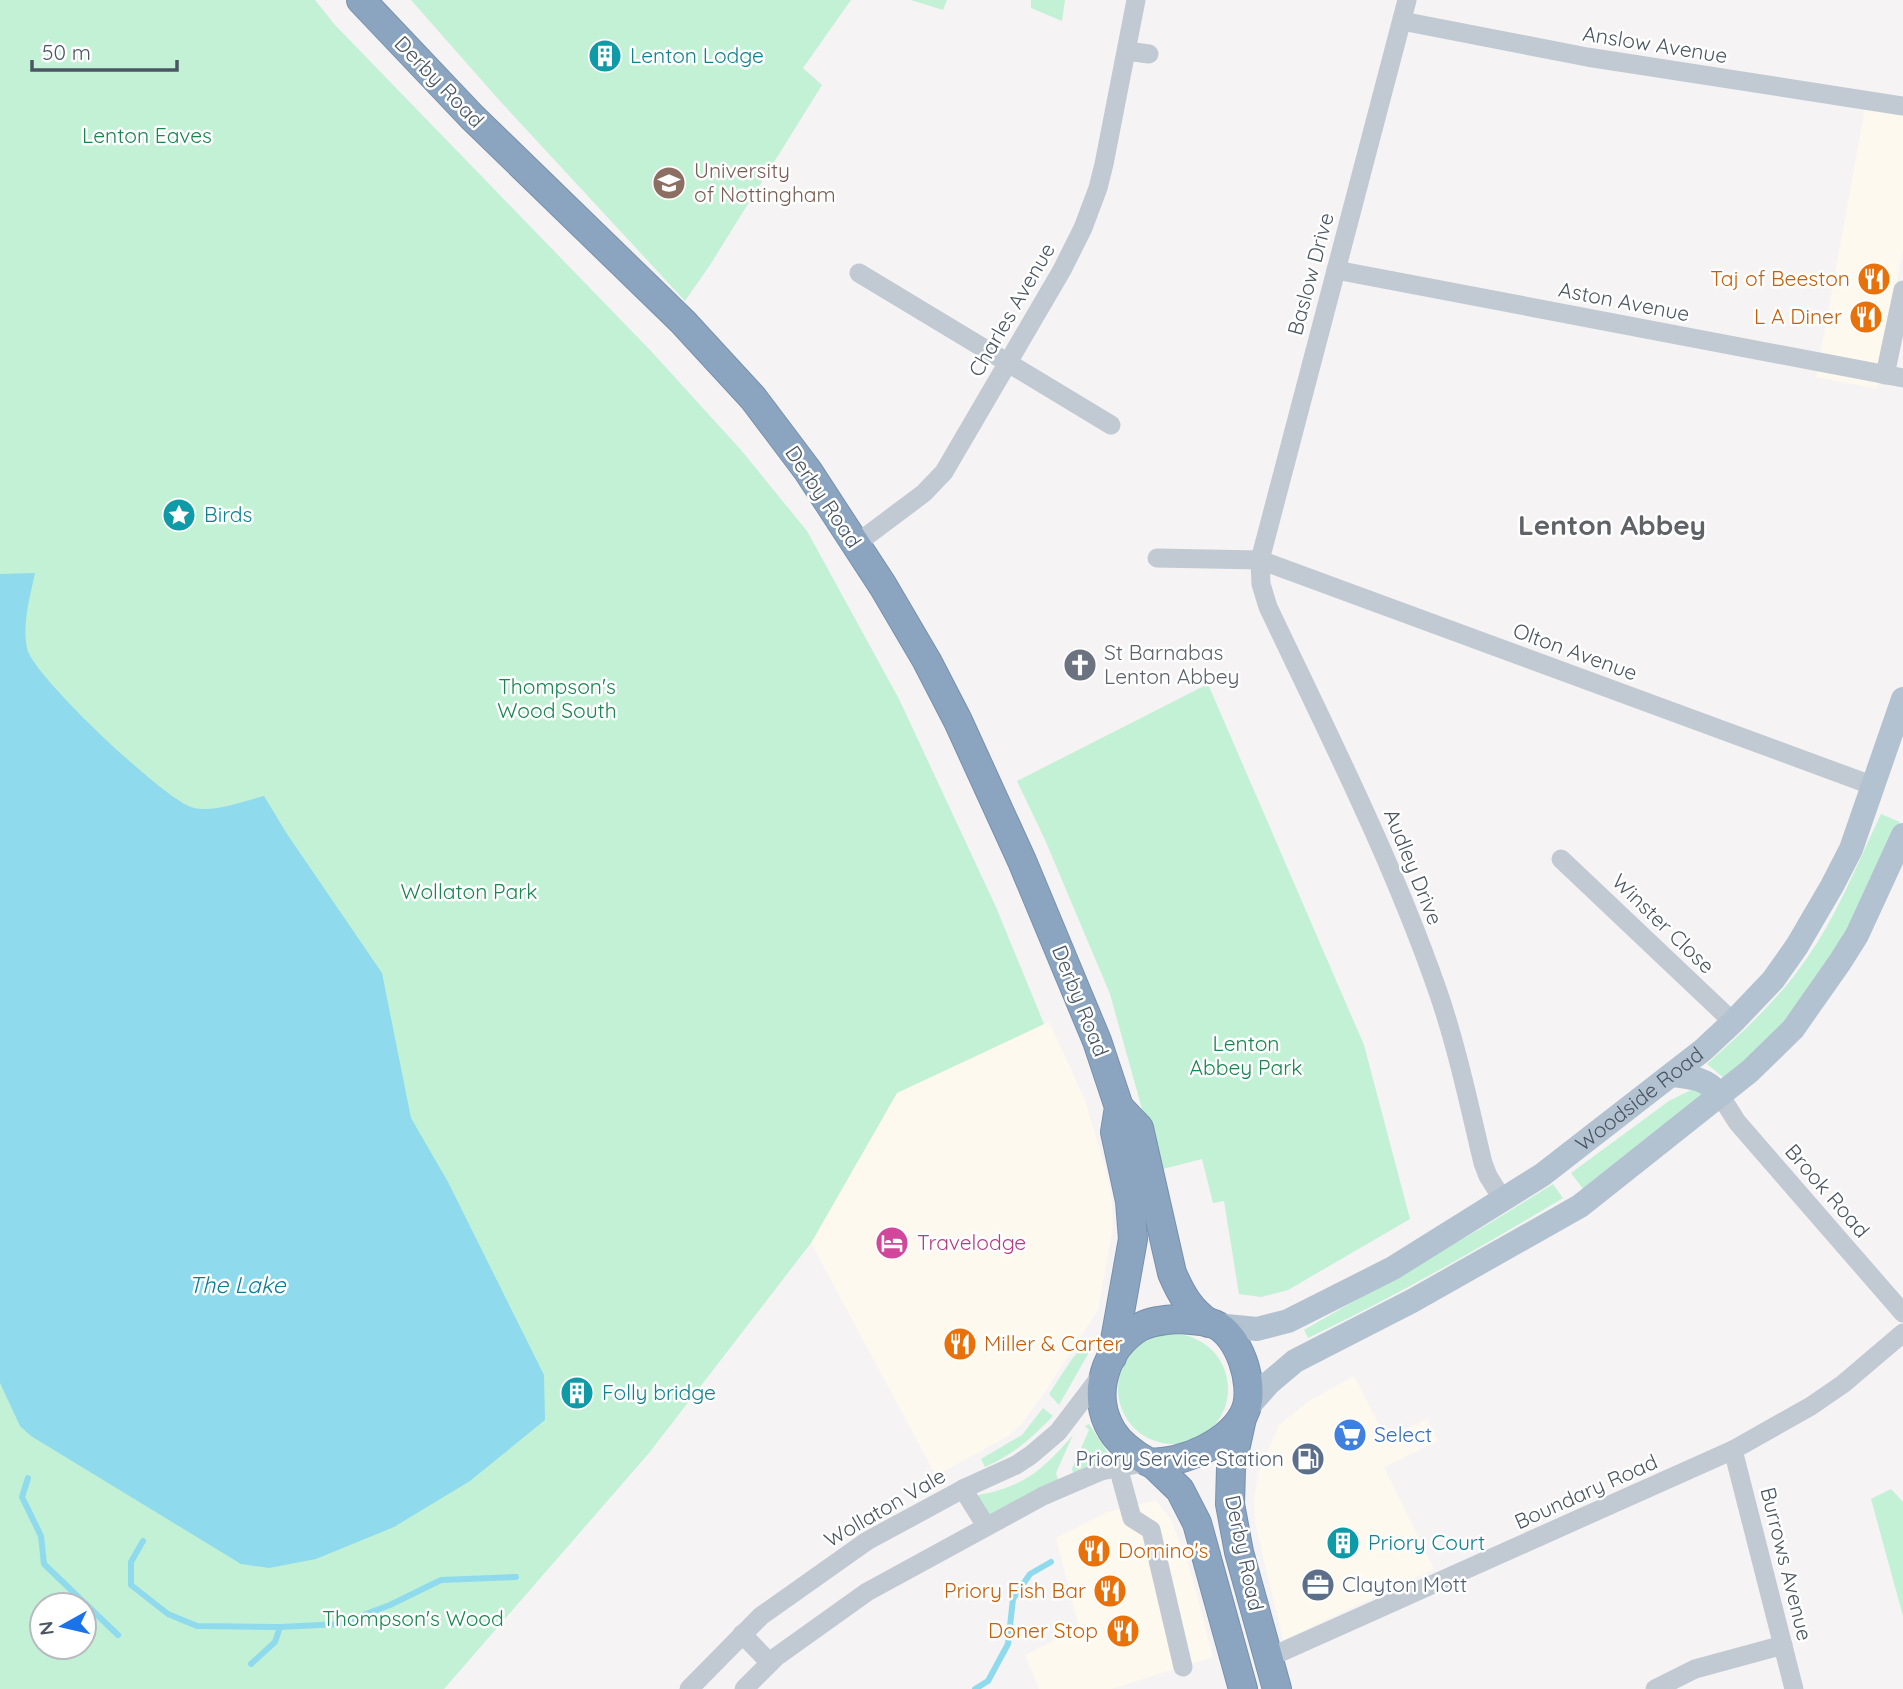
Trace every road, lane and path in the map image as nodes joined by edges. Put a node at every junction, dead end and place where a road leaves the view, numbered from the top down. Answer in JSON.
{"nodes":[{"id":1,"x":361,"y":0,"type":"edge"},
{"id":2,"x":1136,"y":0,"type":"edge"},
{"id":3,"x":1407,"y":0,"type":"edge"},
{"id":4,"x":1402,"y":21,"type":"junction"},
{"id":5,"x":1127,"y":51,"type":"junction"},
{"id":6,"x":1149,"y":54,"type":"dead end"},
{"id":7,"x":1903,"y":106,"type":"edge"},
{"id":8,"x":1336,"y":270,"type":"junction"},
{"id":9,"x":859,"y":273,"type":"dead end"},
{"id":10,"x":1903,"y":289,"type":"edge"},
{"id":11,"x":1008,"y":363,"type":"junction"},
{"id":12,"x":1894,"y":377,"type":"edge"},
{"id":13,"x":1111,"y":425,"type":"dead end"},
{"id":14,"x":856,"y":544,"type":"junction"},
{"id":15,"x":1157,"y":558,"type":"dead end"},
{"id":16,"x":1260,"y":561,"type":"junction"},
{"id":17,"x":1903,"y":699,"type":"edge"},
{"id":18,"x":1874,"y":786,"type":"junction"},
{"id":19,"x":1903,"y":835,"type":"edge"},
{"id":20,"x":1562,"y":859,"type":"dead end"},
{"id":21,"x":1733,"y":1022,"type":"junction"},
{"id":22,"x":1673,"y":1075,"type":"junction"},
{"id":23,"x":1720,"y":1095,"type":"junction"},
{"id":24,"x":1119,"y":1107,"type":"junction"},
{"id":25,"x":1503,"y":1200,"type":"junction"},
{"id":26,"x":1903,"y":1313,"type":"edge"},
{"id":27,"x":1213,"y":1324,"type":"junction"},
{"id":28,"x":1903,"y":1333,"type":"edge"},
{"id":29,"x":1108,"y":1364,"type":"junction"},
{"id":30,"x":1245,"y":1412,"type":"junction"},
{"id":31,"x":1733,"y":1450,"type":"junction"},
{"id":32,"x":1150,"y":1463,"type":"junction"},
{"id":33,"x":1118,"y":1467,"type":"junction"},
{"id":34,"x":963,"y":1489,"type":"junction"},
{"id":35,"x":986,"y":1526,"type":"junction"},
{"id":36,"x":742,"y":1634,"type":"junction"},
{"id":37,"x":1783,"y":1645,"type":"junction"},
{"id":38,"x":1268,"y":1658,"type":"junction"},
{"id":39,"x":771,"y":1663,"type":"junction"},
{"id":40,"x":1184,"y":1667,"type":"dead end"},
{"id":41,"x":690,"y":1689,"type":"edge"},
{"id":42,"x":744,"y":1689,"type":"edge"},
{"id":43,"x":1244,"y":1689,"type":"edge"},
{"id":44,"x":1277,"y":1689,"type":"edge"},
{"id":45,"x":1655,"y":1689,"type":"edge"},
{"id":46,"x":1794,"y":1689,"type":"edge"}],
"edges":[{"from":1,"to":14,"type":"highway","name":"Derby Road"},
{"from":2,"to":5,"type":"street","name":"Charles Avenue"},
{"from":3,"to":4,"type":"street","name":"Baslow Drive"},
{"from":4,"to":7,"type":"street","name":"Anslow Avenue"},
{"from":4,"to":8,"type":"street","name":"Baslow Drive"},
{"from":5,"to":6,"type":"street"},
{"from":5,"to":11,"type":"street","name":"Charles Avenue"},
{"from":8,"to":12,"type":"street","name":"Aston Avenue"},
{"from":8,"to":16,"type":"street","name":"Baslow Drive"},
{"from":9,"to":11,"type":"street"},
{"from":10,"to":12,"type":"street"},
{"from":11,"to":13,"type":"street"},
{"from":11,"to":14,"type":"street","name":"Charles Avenue"},
{"from":14,"to":24,"type":"highway","name":"Derby Road"},
{"from":15,"to":16,"type":"street","name":"Olton Avenue"},
{"from":16,"to":18,"type":"street","name":"Olton Avenue"},
{"from":16,"to":25,"type":"street","name":"Audley Drive"},
{"from":17,"to":18,"type":"main road","name":"Woodside Road"},
{"from":18,"to":21,"type":"main road","name":"Woodside Road"},
{"from":19,"to":23,"type":"main road"},
{"from":20,"to":21,"type":"street","name":"Winster Close"},
{"from":21,"to":22,"type":"main road","name":"Woodside Road"},
{"from":22,"to":23,"type":"main road"},
{"from":22,"to":25,"type":"main road","name":"Woodside Road"},
{"from":23,"to":26,"type":"street","name":"Brook Road"},
{"from":23,"to":30,"type":"main road"},
{"from":24,"to":27,"type":"highway","name":"Derby Road"},
{"from":24,"to":29,"type":"highway","name":"Derby Road"},
{"from":25,"to":27,"type":"main road","name":"Woodside Road"},
{"from":27,"to":29,"type":"highway"},
{"from":27,"to":30,"type":"highway"},
{"from":28,"to":31,"type":"street","name":"Boundary Road"},
{"from":29,"to":32,"type":"highway"},
{"from":29,"to":34,"type":"street","name":"Wollaton Vale"},
{"from":30,"to":32,"type":"highway"},
{"from":30,"to":38,"type":"highway","name":"Derby Road"},
{"from":31,"to":37,"type":"street","name":"Burrows Avenue"},
{"from":31,"to":38,"type":"street","name":"Boundary Road"},
{"from":32,"to":33,"type":"street"},
{"from":32,"to":43,"type":"highway","name":"Derby Road"},
{"from":33,"to":35,"type":"street"},
{"from":33,"to":40,"type":"street"},
{"from":34,"to":35,"type":"street"},
{"from":34,"to":36,"type":"street","name":"Wollaton Vale"},
{"from":35,"to":39,"type":"street"},
{"from":36,"to":39,"type":"street"},
{"from":36,"to":41,"type":"street","name":"Wollaton Vale"},
{"from":37,"to":45,"type":"street"},
{"from":37,"to":46,"type":"street","name":"Burrows Avenue"},
{"from":38,"to":44,"type":"highway","name":"Derby Road"},
{"from":39,"to":42,"type":"street"}]}
